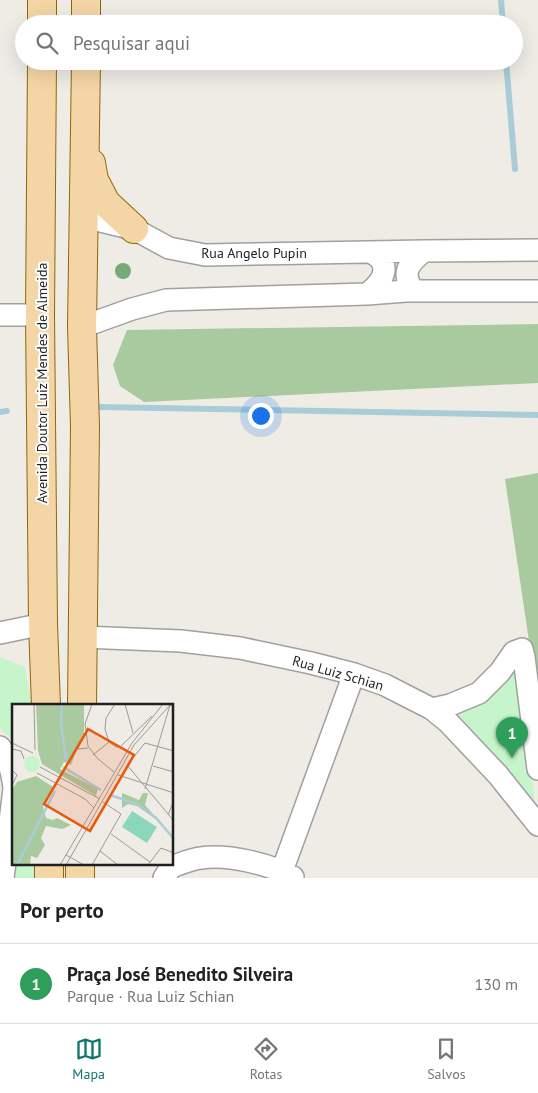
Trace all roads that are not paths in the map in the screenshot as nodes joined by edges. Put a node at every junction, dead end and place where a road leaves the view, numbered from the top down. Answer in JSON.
{"nodes":[{"id":1,"x":42,"y":0,"type":"edge"},
{"id":2,"x":86,"y":0,"type":"edge"},
{"id":3,"x":42,"y":15,"type":"edge"},
{"id":4,"x":86,"y":15,"type":"edge"},
{"id":5,"x":42,"y":70,"type":"edge"},
{"id":6,"x":86,"y":70,"type":"edge"},
{"id":7,"x":85,"y":135,"type":"junction"},
{"id":8,"x":84,"y":217,"type":"junction"},
{"id":9,"x":134,"y":229,"type":"junction"},
{"id":10,"x":41,"y":243,"type":"junction"},
{"id":11,"x":538,"y":250,"type":"edge"},
{"id":12,"x":424,"y":251,"type":"junction"},
{"id":13,"x":372,"y":252,"type":"junction"},
{"id":14,"x":41,"y":280,"type":"junction"},
{"id":15,"x":414,"y":291,"type":"junction"},
{"id":16,"x":538,"y":291,"type":"edge"},
{"id":17,"x":368,"y":294,"type":"junction"},
{"id":18,"x":0,"y":315,"type":"edge"},
{"id":19,"x":40,"y":315,"type":"junction"},
{"id":20,"x":82,"y":327,"type":"junction"},
{"id":21,"x":43,"y":624,"type":"junction"},
{"id":22,"x":0,"y":633,"type":"edge"},
{"id":23,"x":83,"y":637,"type":"junction"},
{"id":24,"x":354,"y":674,"type":"junction"},
{"id":25,"x":46,"y":704,"type":"edge"},
{"id":26,"x":82,"y":704,"type":"edge"},
{"id":27,"x":432,"y":709,"type":"junction"},
{"id":28,"x":0,"y":747,"type":"edge"},
{"id":29,"x":12,"y":770,"type":"edge"},
{"id":30,"x":538,"y":770,"type":"edge"},
{"id":31,"x":12,"y":804,"type":"edge"},
{"id":32,"x":538,"y":825,"type":"edge"},
{"id":33,"x":173,"y":866,"type":"edge"},
{"id":34,"x":174,"y":866,"type":"edge"},
{"id":35,"x":288,"y":875,"type":"edge"},
{"id":36,"x":3,"y":878,"type":"edge"},
{"id":37,"x":164,"y":878,"type":"edge"}],
"edges":[{"from":1,"to":3,"type":"main road"},
{"from":2,"to":4,"type":"main road"},
{"from":5,"to":10,"type":"main road","name":"Avenida Doutor Luiz Mendes de Almeida"},
{"from":6,"to":7,"type":"main road"},
{"from":7,"to":8,"type":"main road"},
{"from":7,"to":9,"type":"main road"},
{"from":8,"to":9,"type":"street","name":"Rua Angelo Pupin"},
{"from":8,"to":10,"type":"main road"},
{"from":8,"to":20,"type":"main road"},
{"from":9,"to":13,"type":"street","name":"Rua Angelo Pupin"},
{"from":10,"to":14,"type":"main road","name":"Avenida Doutor Luiz Mendes de Almeida"},
{"from":11,"to":12,"type":"street","name":"Rua Angelo Pupin"},
{"from":12,"to":13,"type":"street","name":"Rua Angelo Pupin"},
{"from":12,"to":15,"type":"street"},
{"from":13,"to":17,"type":"street"},
{"from":14,"to":19,"type":"main road","name":"Avenida Doutor Luiz Mendes de Almeida"},
{"from":14,"to":20,"type":"main road"},
{"from":15,"to":16,"type":"street"},
{"from":15,"to":17,"type":"street"},
{"from":17,"to":20,"type":"street"},
{"from":18,"to":19,"type":"street"},
{"from":19,"to":21,"type":"main road","name":"Avenida Doutor Luiz Mendes de Almeida"},
{"from":20,"to":23,"type":"main road"},
{"from":21,"to":22,"type":"street"},
{"from":21,"to":25,"type":"main road","name":"Avenida Doutor Luiz Mendes de Almeida"},
{"from":23,"to":24,"type":"street","name":"Rua Luiz Schian"},
{"from":23,"to":26,"type":"main road"},
{"from":24,"to":27,"type":"street","name":"Rua Luiz Schian"},
{"from":24,"to":35,"type":"street"},
{"from":27,"to":30,"type":"street"},
{"from":27,"to":32,"type":"street","name":"Rua Luiz Schian"},
{"from":28,"to":29,"type":"street"},
{"from":31,"to":36,"type":"street"},
{"from":33,"to":37,"type":"street"},
{"from":34,"to":35,"type":"street"}]}
